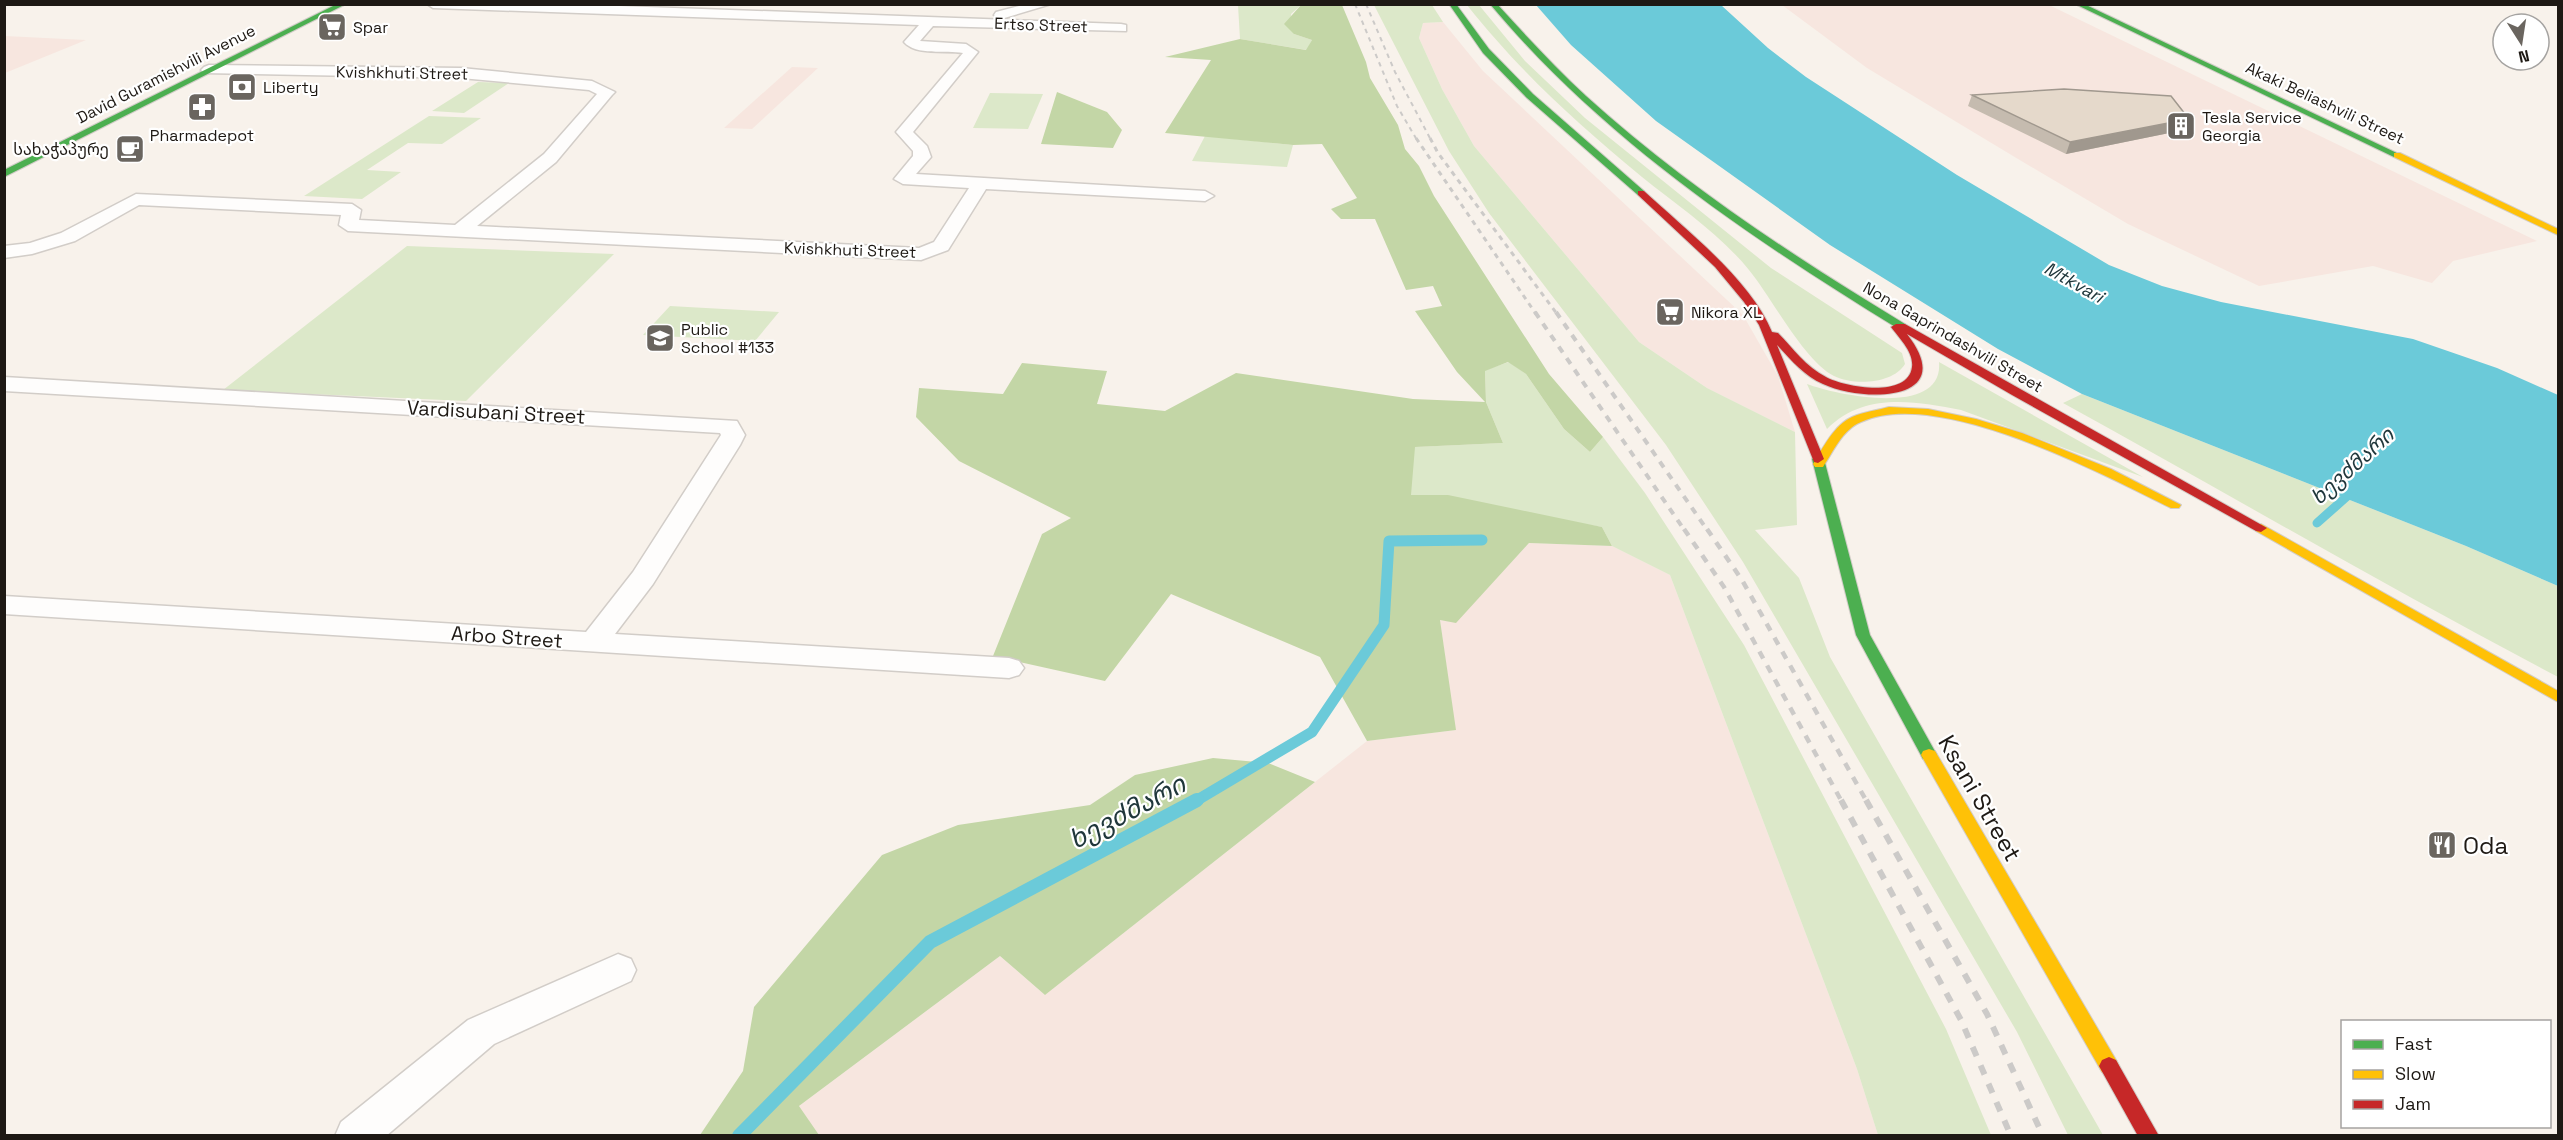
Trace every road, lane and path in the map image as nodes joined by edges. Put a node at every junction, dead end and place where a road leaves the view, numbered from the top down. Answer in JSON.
{"nodes":[{"id":1,"x":343,"y":4,"type":"edge"},
{"id":2,"x":433,"y":4,"type":"edge"},
{"id":3,"x":831,"y":4,"type":"edge"},
{"id":4,"x":1045,"y":4,"type":"edge"},
{"id":5,"x":1452,"y":4,"type":"edge"},
{"id":6,"x":1493,"y":4,"type":"edge"},
{"id":7,"x":2078,"y":4,"type":"edge"},
{"id":8,"x":814,"y":18,"type":"junction"},
{"id":9,"x":929,"y":22,"type":"junction"},
{"id":10,"x":961,"y":23,"type":"junction"},
{"id":11,"x":1121,"y":28,"type":"dead end"},
{"id":12,"x":209,"y":70,"type":"junction"},
{"id":13,"x":4,"y":174,"type":"edge"},
{"id":14,"x":980,"y":184,"type":"junction"},
{"id":15,"x":1205,"y":196,"type":"dead end"},
{"id":16,"x":460,"y":230,"type":"junction"},
{"id":17,"x":2559,"y":232,"type":"edge"},
{"id":18,"x":4,"y":252,"type":"edge"},
{"id":19,"x":1892,"y":322,"type":"junction"},
{"id":20,"x":1764,"y":325,"type":"junction"},
{"id":21,"x":4,"y":384,"type":"edge"},
{"id":22,"x":1819,"y":464,"type":"junction"},
{"id":23,"x":2187,"y":511,"type":"dead end"},
{"id":24,"x":2330,"y":585,"type":"dead end"},
{"id":25,"x":4,"y":605,"type":"edge"},
{"id":26,"x":2442,"y":632,"type":"junction"},
{"id":27,"x":594,"y":642,"type":"junction"},
{"id":28,"x":1009,"y":668,"type":"dead end"},
{"id":29,"x":2559,"y":697,"type":"edge"},
{"id":30,"x":618,"y":970,"type":"dead end"},
{"id":31,"x":355,"y":1136,"type":"edge"},
{"id":32,"x":2149,"y":1136,"type":"edge"}],
"edges":[{"from":1,"to":12,"type":"main road","name":"David Guramishvili Avenue"},
{"from":2,"to":8,"type":"street","name":"Ertso Street"},
{"from":3,"to":8,"type":"street"},
{"from":4,"to":10,"type":"street","name":"Ertso Street"},
{"from":5,"to":20,"type":"main road"},
{"from":6,"to":19,"type":"main road","name":"Nona Gaprindashvili Street"},
{"from":7,"to":17,"type":"main road","name":"Akaki Beliashvili Street"},
{"from":8,"to":9,"type":"street","name":"Ertso Street"},
{"from":9,"to":10,"type":"street","name":"Ertso Street"},
{"from":9,"to":14,"type":"street"},
{"from":10,"to":11,"type":"street","name":"Ertso Street"},
{"from":12,"to":13,"type":"main road","name":"David Guramishvili Avenue"},
{"from":12,"to":16,"type":"street","name":"Kvishkhuti Street"},
{"from":14,"to":15,"type":"street"},
{"from":14,"to":16,"type":"street","name":"Kvishkhuti Street"},
{"from":16,"to":18,"type":"street","name":"Kvishkhuti Street"},
{"from":19,"to":20,"type":"main road"},
{"from":19,"to":26,"type":"main road","name":"Nona Gaprindashvili Street"},
{"from":20,"to":22,"type":"main road"},
{"from":21,"to":27,"type":"street","name":"Vardisubani Street"},
{"from":22,"to":23,"type":"main road"},
{"from":22,"to":32,"type":"main road","name":"Ksani Street"},
{"from":24,"to":26,"type":"main road"},
{"from":25,"to":27,"type":"street","name":"Arbo Street"},
{"from":26,"to":29,"type":"main road"},
{"from":27,"to":28,"type":"street","name":"Arbo Street"},
{"from":30,"to":31,"type":"street"}]}
